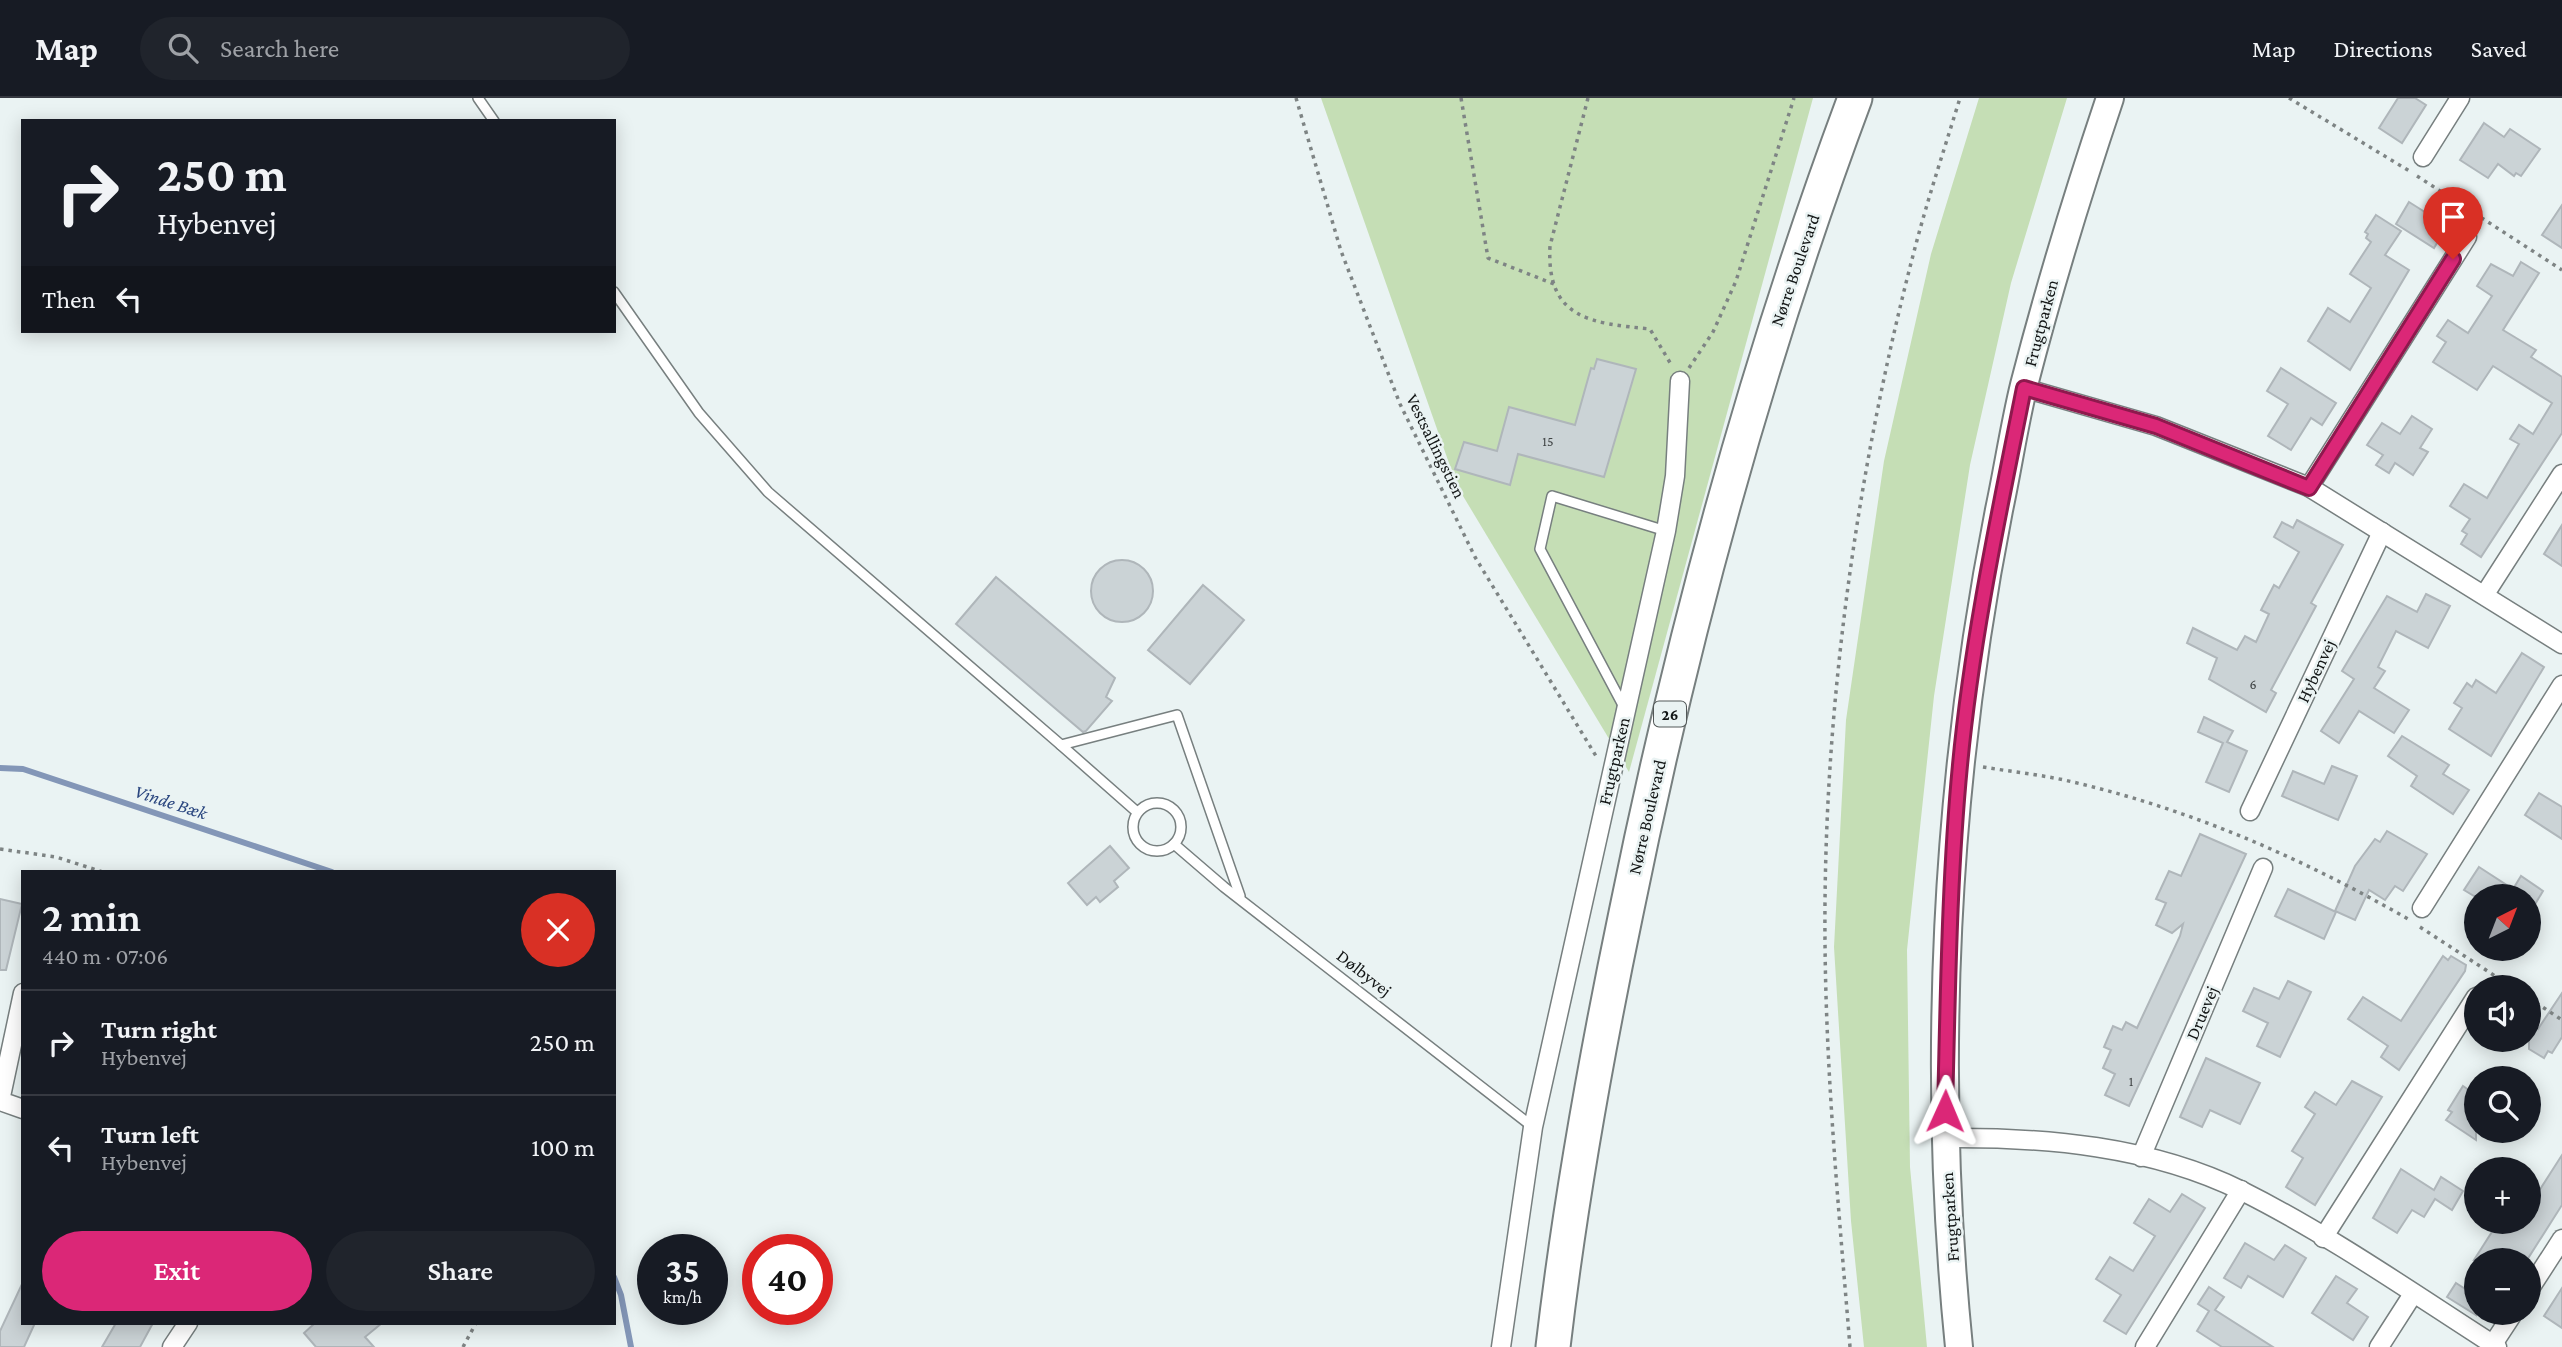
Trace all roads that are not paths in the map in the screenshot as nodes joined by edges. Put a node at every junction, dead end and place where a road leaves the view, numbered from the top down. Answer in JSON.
{"nodes":[{"id":1,"x":478,"y":98,"type":"edge"},
{"id":2,"x":1855,"y":98,"type":"edge"},
{"id":3,"x":2110,"y":98,"type":"edge"},
{"id":4,"x":2460,"y":98,"type":"edge"},
{"id":5,"x":493,"y":119,"type":"edge"},
{"id":6,"x":2423,"y":157,"type":"dead end"},
{"id":7,"x":2467,"y":237,"type":"dead end"},
{"id":8,"x":616,"y":295,"type":"edge"},
{"id":9,"x":1680,"y":381,"type":"road end"},
{"id":10,"x":2024,"y":388,"type":"junction"},
{"id":11,"x":2562,"y":474,"type":"edge"},
{"id":12,"x":2309,"y":488,"type":"junction"},
{"id":13,"x":1666,"y":531,"type":"junction"},
{"id":14,"x":2382,"y":532,"type":"junction"},
{"id":15,"x":2485,"y":594,"type":"junction"},
{"id":16,"x":2562,"y":644,"type":"edge"},
{"id":17,"x":2562,"y":685,"type":"edge"},
{"id":18,"x":1626,"y":711,"type":"junction"},
{"id":19,"x":1061,"y":746,"type":"junction"},
{"id":20,"x":2250,"y":811,"type":"dead end"},
{"id":21,"x":1137,"y":812,"type":"junction"},
{"id":22,"x":1174,"y":844,"type":"junction"},
{"id":23,"x":2263,"y":869,"type":"dead end"},
{"id":24,"x":1240,"y":896,"type":"junction"},
{"id":25,"x":2422,"y":908,"type":"dead end"},
{"id":26,"x":21,"y":1001,"type":"edge"},
{"id":27,"x":2464,"y":1016,"type":"edge"},
{"id":28,"x":21,"y":1108,"type":"edge"},
{"id":29,"x":1534,"y":1127,"type":"junction"},
{"id":30,"x":1945,"y":1138,"type":"junction"},
{"id":31,"x":2141,"y":1157,"type":"junction"},
{"id":32,"x":2241,"y":1191,"type":"junction"},
{"id":33,"x":2323,"y":1238,"type":"junction"},
{"id":34,"x":2560,"y":1246,"type":"edge"},
{"id":35,"x":2541,"y":1273,"type":"edge"},
{"id":36,"x":2413,"y":1294,"type":"junction"},
{"id":37,"x":187,"y":1325,"type":"edge"},
{"id":38,"x":2507,"y":1325,"type":"edge"},
{"id":39,"x":2495,"y":1346,"type":"edge"},
{"id":40,"x":172,"y":1347,"type":"edge"},
{"id":41,"x":1501,"y":1347,"type":"edge"},
{"id":42,"x":1553,"y":1347,"type":"edge"},
{"id":43,"x":1959,"y":1347,"type":"edge"},
{"id":44,"x":2145,"y":1347,"type":"edge"},
{"id":45,"x":2379,"y":1347,"type":"edge"}],
"edges":[{"from":1,"to":5,"type":"lane"},
{"from":2,"to":42,"type":"highway","name":"Nørre Boulevard","number":"26"},
{"from":3,"to":10,"type":"street","name":"Frugtparken"},
{"from":4,"to":6,"type":"street"},
{"from":7,"to":12,"type":"street"},
{"from":8,"to":19,"type":"lane"},
{"from":9,"to":13,"type":"street","name":"Frugtparken"},
{"from":10,"to":12,"type":"street"},
{"from":10,"to":30,"type":"street","name":"Frugtparken"},
{"from":11,"to":15,"type":"street"},
{"from":12,"to":14,"type":"street"},
{"from":13,"to":18,"type":"street","name":"Frugtparken"},
{"from":13,"to":18,"type":"lane"},
{"from":14,"to":15,"type":"street"},
{"from":14,"to":20,"type":"street","name":"Hybenvej"},
{"from":15,"to":16,"type":"street"},
{"from":17,"to":25,"type":"street"},
{"from":18,"to":29,"type":"street","name":"Frugtparken"},
{"from":19,"to":21,"type":"lane"},
{"from":19,"to":24,"type":"lane"},
{"from":21,"to":22,"type":"lane"},
{"from":21,"to":22,"type":"lane"},
{"from":22,"to":24,"type":"lane","name":"Dølbyvej"},
{"from":23,"to":31,"type":"street","name":"Druevej"},
{"from":24,"to":29,"type":"lane","name":"Dølbyvej"},
{"from":26,"to":28,"type":"street"},
{"from":27,"to":33,"type":"street"},
{"from":29,"to":41,"type":"street","name":"Frugtparken"},
{"from":30,"to":31,"type":"street"},
{"from":30,"to":43,"type":"street","name":"Frugtparken"},
{"from":31,"to":32,"type":"street"},
{"from":32,"to":33,"type":"street"},
{"from":32,"to":44,"type":"street"},
{"from":33,"to":36,"type":"street"},
{"from":34,"to":35,"type":"street"},
{"from":36,"to":39,"type":"street"},
{"from":36,"to":45,"type":"street"},
{"from":37,"to":40,"type":"street"},
{"from":38,"to":39,"type":"street"}]}
